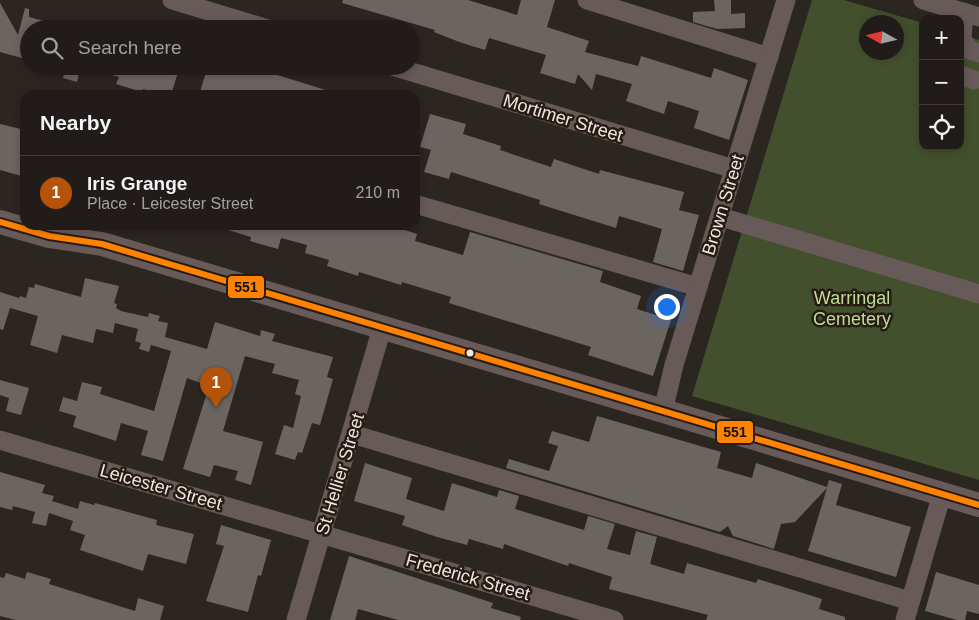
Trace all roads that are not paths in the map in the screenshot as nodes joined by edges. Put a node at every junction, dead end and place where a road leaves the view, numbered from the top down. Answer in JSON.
{"nodes":[{"id":1,"x":172,"y":0,"type":"edge"},
{"id":2,"x":587,"y":0,"type":"edge"},
{"id":3,"x":786,"y":0,"type":"edge"},
{"id":4,"x":923,"y":0,"type":"edge"},
{"id":5,"x":972,"y":15,"type":"edge"},
{"id":6,"x":238,"y":20,"type":"edge"},
{"id":7,"x":964,"y":35,"type":"edge"},
{"id":8,"x":964,"y":45,"type":"edge"},
{"id":9,"x":979,"y":53,"type":"edge"},
{"id":10,"x":769,"y":57,"type":"junction"},
{"id":11,"x":420,"y":74,"type":"edge"},
{"id":12,"x":734,"y":169,"type":"junction"},
{"id":13,"x":0,"y":205,"type":"edge"},
{"id":14,"x":420,"y":205,"type":"edge"},
{"id":15,"x":20,"y":211,"type":"edge"},
{"id":16,"x":721,"y":216,"type":"junction"},
{"id":17,"x":0,"y":222,"type":"edge"},
{"id":18,"x":20,"y":228,"type":"edge"},
{"id":19,"x":28,"y":230,"type":"edge"},
{"id":20,"x":73,"y":230,"type":"edge"},
{"id":21,"x":102,"y":244,"type":"junction"},
{"id":22,"x":698,"y":287,"type":"junction"},
{"id":23,"x":979,"y":294,"type":"edge"},
{"id":24,"x":382,"y":328,"type":"junction"},
{"id":25,"x":663,"y":411,"type":"junction"},
{"id":26,"x":352,"y":434,"type":"junction"},
{"id":27,"x":0,"y":440,"type":"edge"},
{"id":28,"x":942,"y":494,"type":"junction"},
{"id":29,"x":979,"y":505,"type":"edge"},
{"id":30,"x":322,"y":534,"type":"junction"},
{"id":31,"x":910,"y":601,"type":"junction"},
{"id":32,"x":296,"y":620,"type":"edge"},
{"id":33,"x":614,"y":620,"type":"edge"},
{"id":34,"x":906,"y":620,"type":"edge"}],
"edges":[{"from":1,"to":6,"type":"street"},
{"from":2,"to":10,"type":"street"},
{"from":3,"to":10,"type":"street","name":"Brown Street"},
{"from":4,"to":5,"type":"street"},
{"from":5,"to":7,"type":"street"},
{"from":8,"to":9,"type":"street"},
{"from":10,"to":12,"type":"street","name":"Brown Street"},
{"from":11,"to":12,"type":"street","name":"Mortimer Street"},
{"from":12,"to":16,"type":"street","name":"Brown Street"},
{"from":13,"to":15,"type":"main road"},
{"from":14,"to":22,"type":"street"},
{"from":16,"to":22,"type":"street","name":"Brown Street"},
{"from":16,"to":23,"type":"street"},
{"from":17,"to":18,"type":"main road"},
{"from":19,"to":21,"type":"main road"},
{"from":20,"to":21,"type":"main road"},
{"from":21,"to":24,"type":"main road"},
{"from":22,"to":25,"type":"street","name":"Brown Street"},
{"from":24,"to":25,"type":"main road"},
{"from":24,"to":26,"type":"street","name":"St Hellier Street"},
{"from":25,"to":28,"type":"main road"},
{"from":26,"to":30,"type":"street","name":"St Hellier Street"},
{"from":26,"to":31,"type":"street"},
{"from":27,"to":30,"type":"street","name":"Leicester Street"},
{"from":28,"to":29,"type":"main road"},
{"from":28,"to":31,"type":"street"},
{"from":30,"to":32,"type":"street","name":"St Hellier Street"},
{"from":30,"to":33,"type":"street","name":"Frederick Street"},
{"from":31,"to":34,"type":"street"}]}
